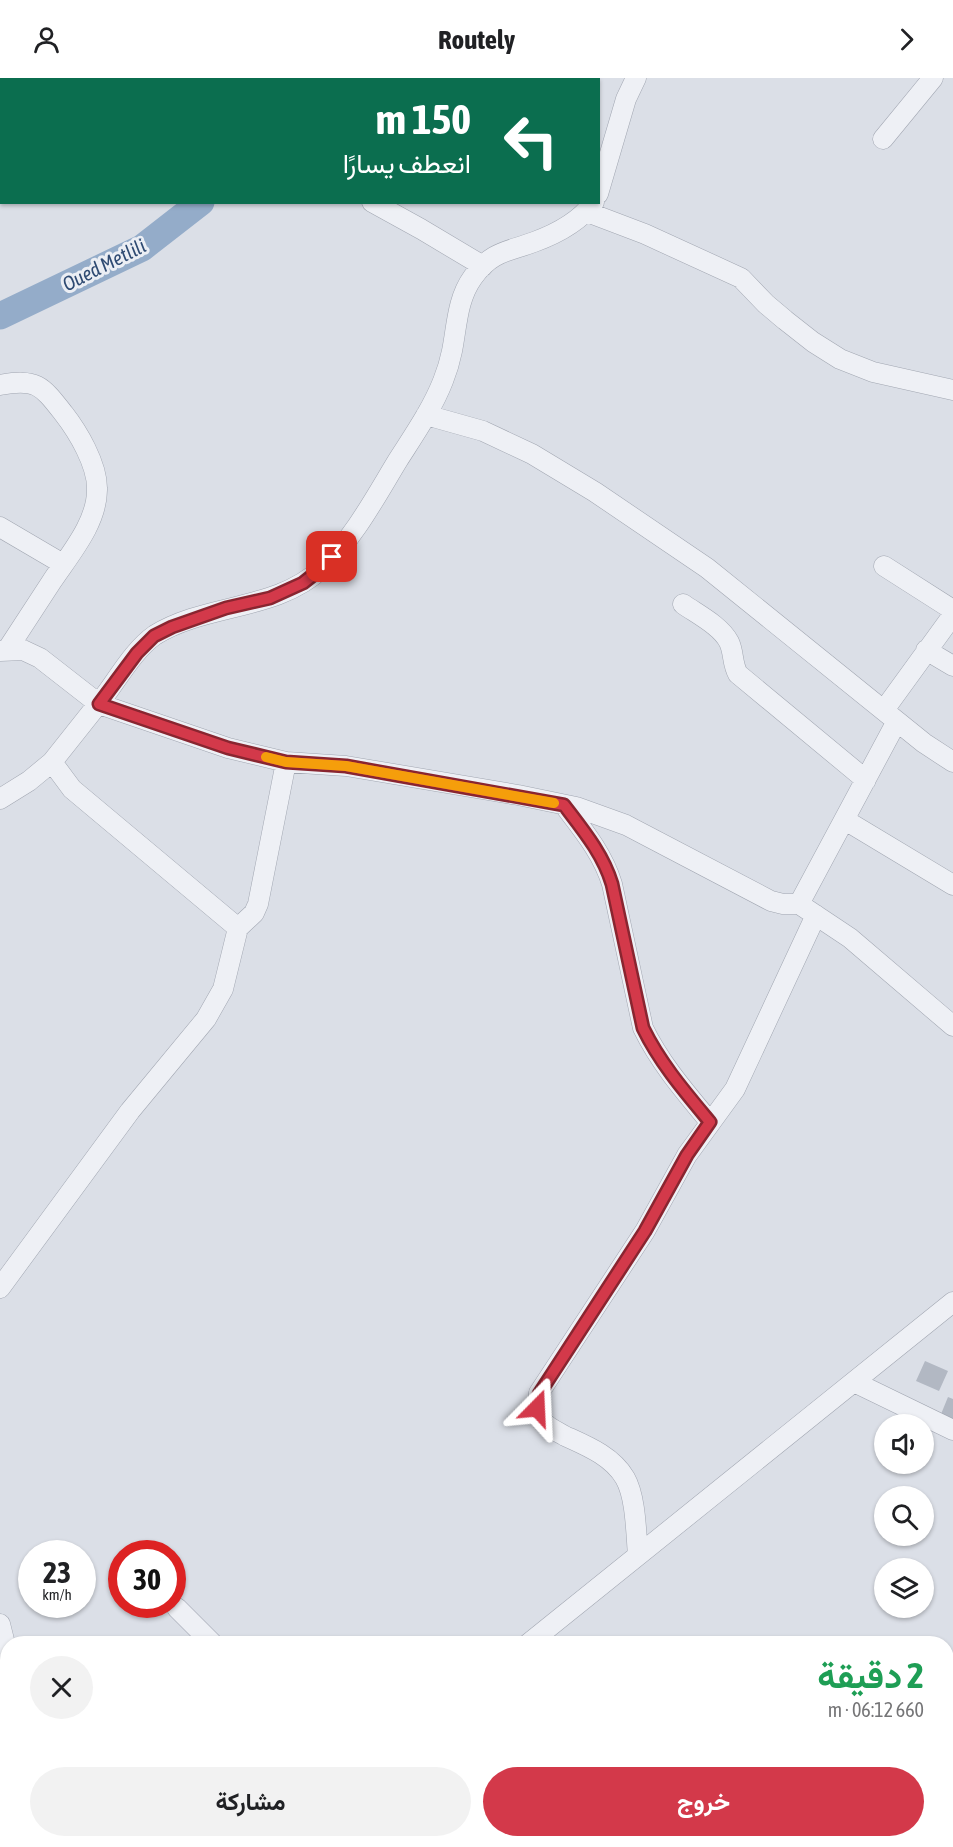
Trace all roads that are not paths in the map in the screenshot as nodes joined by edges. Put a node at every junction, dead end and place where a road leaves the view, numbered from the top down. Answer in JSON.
{"nodes":[{"id":1,"x":636,"y":78,"type":"edge"},
{"id":2,"x":933,"y":78,"type":"edge"},
{"id":3,"x":883,"y":139,"type":"dead end"},
{"id":4,"x":600,"y":187,"type":"edge"},
{"id":5,"x":376,"y":204,"type":"edge"},
{"id":6,"x":590,"y":208,"type":"edge"},
{"id":7,"x":483,"y":266,"type":"junction"},
{"id":8,"x":0,"y":385,"type":"edge"},
{"id":9,"x":953,"y":390,"type":"edge"},
{"id":10,"x":426,"y":415,"type":"junction"},
{"id":11,"x":0,"y":527,"type":"edge"},
{"id":12,"x":63,"y":564,"type":"junction"},
{"id":13,"x":884,"y":566,"type":"dead end"},
{"id":14,"x":683,"y":604,"type":"dead end"},
{"id":15,"x":953,"y":610,"type":"edge"},
{"id":16,"x":953,"y":615,"type":"edge"},
{"id":17,"x":3,"y":651,"type":"edge"},
{"id":18,"x":926,"y":651,"type":"junction"},
{"id":19,"x":953,"y":666,"type":"edge"},
{"id":20,"x":99,"y":704,"type":"junction"},
{"id":21,"x":891,"y":716,"type":"junction"},
{"id":22,"x":52,"y":762,"type":"junction"},
{"id":23,"x":286,"y":762,"type":"junction"},
{"id":24,"x":953,"y":762,"type":"edge"},
{"id":25,"x":866,"y":780,"type":"junction"},
{"id":26,"x":0,"y":799,"type":"edge"},
{"id":27,"x":564,"y":805,"type":"junction"},
{"id":28,"x":845,"y":820,"type":"junction"},
{"id":29,"x":953,"y":885,"type":"edge"},
{"id":30,"x":799,"y":904,"type":"junction"},
{"id":31,"x":816,"y":915,"type":"junction"},
{"id":32,"x":238,"y":927,"type":"junction"},
{"id":33,"x":953,"y":1026,"type":"edge"},
{"id":34,"x":710,"y":1122,"type":"junction"},
{"id":35,"x":0,"y":1288,"type":"edge"},
{"id":36,"x":953,"y":1302,"type":"edge"},
{"id":37,"x":854,"y":1382,"type":"junction"},
{"id":38,"x":953,"y":1430,"type":"edge"},
{"id":39,"x":638,"y":1555,"type":"junction"},
{"id":40,"x":186,"y":1617,"type":"edge"},
{"id":41,"x":205,"y":1636,"type":"edge"},
{"id":42,"x":538,"y":1636,"type":"edge"}],
"edges":[{"from":1,"to":4,"type":"street"},
{"from":2,"to":3,"type":"street"},
{"from":5,"to":7,"type":"street"},
{"from":6,"to":7,"type":"street"},
{"from":6,"to":9,"type":"street"},
{"from":7,"to":10,"type":"street"},
{"from":8,"to":12,"type":"street"},
{"from":10,"to":20,"type":"street"},
{"from":10,"to":21,"type":"street"},
{"from":11,"to":12,"type":"street"},
{"from":12,"to":17,"type":"street"},
{"from":13,"to":15,"type":"street"},
{"from":14,"to":25,"type":"street"},
{"from":16,"to":18,"type":"street"},
{"from":17,"to":20,"type":"street"},
{"from":18,"to":19,"type":"street"},
{"from":18,"to":21,"type":"street"},
{"from":20,"to":22,"type":"street"},
{"from":20,"to":23,"type":"street"},
{"from":21,"to":24,"type":"street"},
{"from":21,"to":25,"type":"street"},
{"from":22,"to":26,"type":"street"},
{"from":22,"to":32,"type":"street"},
{"from":23,"to":27,"type":"street"},
{"from":23,"to":32,"type":"street"},
{"from":25,"to":28,"type":"street"},
{"from":27,"to":30,"type":"street"},
{"from":27,"to":34,"type":"street"},
{"from":28,"to":29,"type":"street"},
{"from":28,"to":30,"type":"street"},
{"from":30,"to":31,"type":"street"},
{"from":31,"to":33,"type":"street"},
{"from":31,"to":34,"type":"street"},
{"from":32,"to":35,"type":"street"},
{"from":34,"to":39,"type":"street"},
{"from":36,"to":37,"type":"street"},
{"from":37,"to":38,"type":"street"},
{"from":37,"to":39,"type":"street"},
{"from":39,"to":42,"type":"street"},
{"from":40,"to":41,"type":"street"}]}
